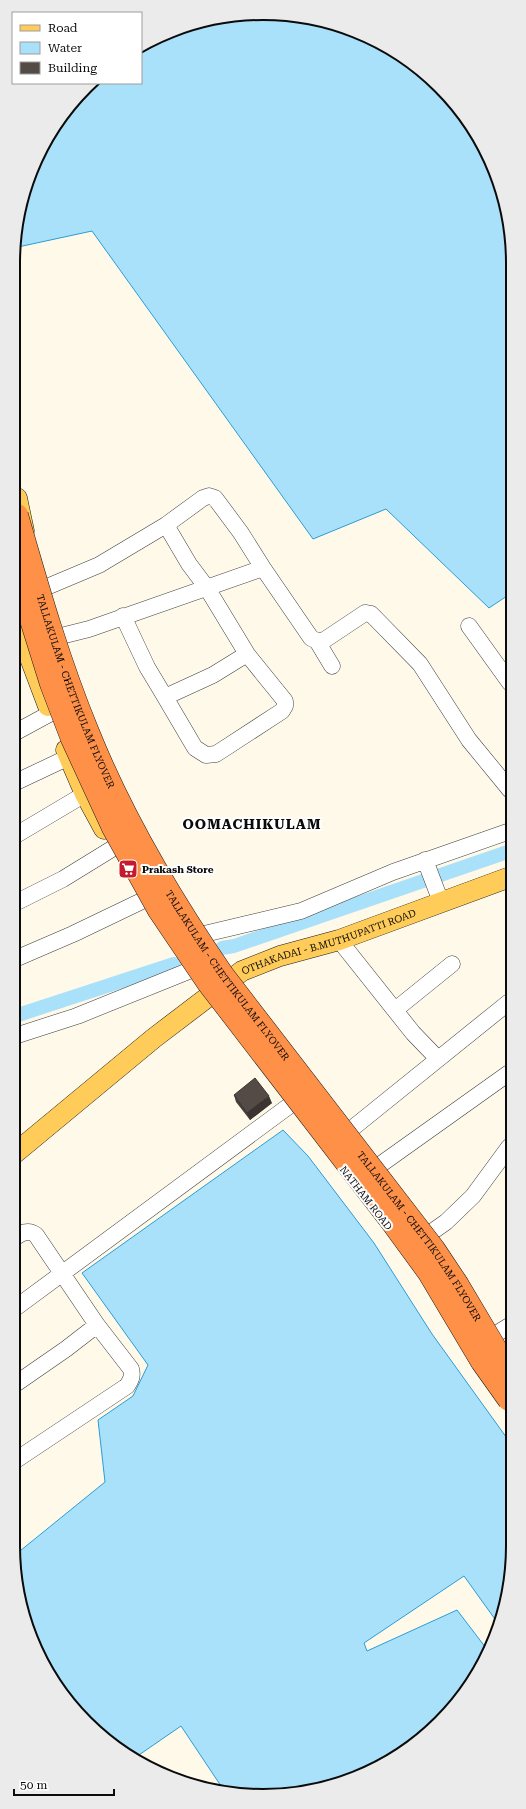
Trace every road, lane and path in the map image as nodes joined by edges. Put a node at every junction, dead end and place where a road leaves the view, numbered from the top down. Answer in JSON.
{"nodes":[{"id":1,"x":20,"y":511,"type":"edge"},
{"id":2,"x":20,"y":526,"type":"edge"},
{"id":3,"x":166,"y":526,"type":"junction"},
{"id":4,"x":263,"y":568,"type":"junction"},
{"id":5,"x":20,"y":585,"type":"edge"},
{"id":6,"x":207,"y":588,"type":"junction"},
{"id":7,"x":42,"y":589,"type":"junction"},
{"id":8,"x":123,"y":616,"type":"junction"},
{"id":9,"x":469,"y":626,"type":"dead end"},
{"id":10,"x":20,"y":632,"type":"edge"},
{"id":11,"x":57,"y":637,"type":"junction"},
{"id":12,"x":317,"y":641,"type":"junction"},
{"id":13,"x":247,"y":654,"type":"junction"},
{"id":14,"x":332,"y":666,"type":"dead end"},
{"id":15,"x":506,"y":677,"type":"edge"},
{"id":16,"x":165,"y":697,"type":"junction"},
{"id":17,"x":51,"y":713,"type":"junction"},
{"id":18,"x":20,"y":730,"type":"edge"},
{"id":19,"x":69,"y":757,"type":"junction"},
{"id":20,"x":20,"y":780,"type":"edge"},
{"id":21,"x":506,"y":785,"type":"edge"},
{"id":22,"x":85,"y":794,"type":"junction"},
{"id":23,"x":20,"y":833,"type":"edge"},
{"id":24,"x":506,"y":833,"type":"edge"},
{"id":25,"x":115,"y":847,"type":"junction"},
{"id":26,"x":429,"y":871,"type":"junction"},
{"id":27,"x":506,"y":878,"type":"edge"},
{"id":28,"x":146,"y":899,"type":"junction"},
{"id":29,"x":20,"y":901,"type":"edge"},
{"id":30,"x":441,"y":902,"type":"junction"},
{"id":31,"x":200,"y":935,"type":"junction"},
{"id":32,"x":339,"y":940,"type":"junction"},
{"id":33,"x":20,"y":957,"type":"edge"},
{"id":34,"x":452,"y":964,"type":"dead end"},
{"id":35,"x":191,"y":970,"type":"junction"},
{"id":36,"x":231,"y":979,"type":"junction"},
{"id":37,"x":209,"y":995,"type":"junction"},
{"id":38,"x":506,"y":1004,"type":"edge"},
{"id":39,"x":395,"y":1010,"type":"junction"},
{"id":40,"x":20,"y":1034,"type":"edge"},
{"id":41,"x":438,"y":1059,"type":"junction"},
{"id":42,"x":506,"y":1075,"type":"edge"},
{"id":43,"x":293,"y":1104,"type":"junction"},
{"id":44,"x":349,"y":1131,"type":"junction"},
{"id":45,"x":20,"y":1149,"type":"edge"},
{"id":46,"x":506,"y":1151,"type":"edge"},
{"id":47,"x":377,"y":1167,"type":"junction"},
{"id":48,"x":20,"y":1234,"type":"edge"},
{"id":49,"x":429,"y":1234,"type":"junction"},
{"id":50,"x":62,"y":1274,"type":"junction"},
{"id":51,"x":20,"y":1305,"type":"edge"},
{"id":52,"x":97,"y":1325,"type":"junction"},
{"id":53,"x":501,"y":1331,"type":"edge"},
{"id":54,"x":506,"y":1350,"type":"edge"},
{"id":55,"x":506,"y":1366,"type":"edge"},
{"id":56,"x":20,"y":1381,"type":"edge"},
{"id":57,"x":506,"y":1396,"type":"edge"},
{"id":58,"x":506,"y":1406,"type":"edge"},
{"id":59,"x":20,"y":1457,"type":"edge"}],
"edges":[{"from":1,"to":7,"type":"main road"},
{"from":2,"to":55,"type":"highway","name":"TALLAKULAM - CHETTIKULAM FLYOVER","bridge":true},
{"from":3,"to":4,"type":"street"},
{"from":3,"to":6,"type":"street"},
{"from":3,"to":7,"type":"street"},
{"from":4,"to":6,"type":"street"},
{"from":4,"to":12,"type":"street"},
{"from":5,"to":57,"type":"highway","name":"TALLAKULAM - CHETTIKULAM FLYOVER","bridge":true},
{"from":6,"to":8,"type":"street"},
{"from":6,"to":13,"type":"street"},
{"from":7,"to":11,"type":"main road"},
{"from":8,"to":11,"type":"street"},
{"from":8,"to":16,"type":"street"},
{"from":9,"to":15,"type":"street"},
{"from":10,"to":17,"type":"main road","name":"NATHAM ROAD"},
{"from":11,"to":31,"type":"main road"},
{"from":12,"to":14,"type":"street"},
{"from":12,"to":21,"type":"street"},
{"from":13,"to":16,"type":"street"},
{"from":13,"to":16,"type":"street"},
{"from":17,"to":18,"type":"street"},
{"from":17,"to":19,"type":"main road","name":"NATHAM ROAD"},
{"from":19,"to":20,"type":"street"},
{"from":19,"to":22,"type":"main road","name":"NATHAM ROAD"},
{"from":22,"to":23,"type":"street"},
{"from":22,"to":25,"type":"main road","name":"NATHAM ROAD"},
{"from":24,"to":26,"type":"street"},
{"from":25,"to":28,"type":"main road","name":"NATHAM ROAD"},
{"from":25,"to":29,"type":"street"},
{"from":26,"to":30,"type":"street"},
{"from":26,"to":31,"type":"street"},
{"from":27,"to":30,"type":"main road","name":"OTHAKADAI - B.MUTHUPATTI ROAD"},
{"from":28,"to":33,"type":"street"},
{"from":28,"to":35,"type":"main road","name":"NATHAM ROAD"},
{"from":30,"to":32,"type":"main road","name":"OTHAKADAI - B.MUTHUPATTI ROAD"},
{"from":31,"to":36,"type":"main road"},
{"from":32,"to":36,"type":"main road","name":"OTHAKADAI - B.MUTHUPATTI ROAD"},
{"from":32,"to":39,"type":"street"},
{"from":34,"to":39,"type":"street"},
{"from":35,"to":37,"type":"main road","name":"NATHAM ROAD"},
{"from":35,"to":40,"type":"street"},
{"from":36,"to":37,"type":"main road","name":"OTHAKADAI - B.MUTHUPATTI ROAD"},
{"from":36,"to":44,"type":"main road"},
{"from":37,"to":43,"type":"main road","name":"NATHAM ROAD"},
{"from":37,"to":45,"type":"main road","name":"OTHAKADAI - B.MUTHUPATTI ROAD"},
{"from":38,"to":41,"type":"street"},
{"from":39,"to":41,"type":"street"},
{"from":41,"to":44,"type":"street"},
{"from":42,"to":47,"type":"street"},
{"from":43,"to":50,"type":"street"},
{"from":43,"to":58,"type":"main road","name":"NATHAM ROAD"},
{"from":44,"to":47,"type":"main road"},
{"from":46,"to":49,"type":"street"},
{"from":47,"to":49,"type":"main road"},
{"from":48,"to":50,"type":"street"},
{"from":49,"to":53,"type":"main road"},
{"from":50,"to":51,"type":"street"},
{"from":50,"to":52,"type":"street"},
{"from":52,"to":56,"type":"street"},
{"from":52,"to":59,"type":"street"},
{"from":53,"to":54,"type":"main road"}]}
